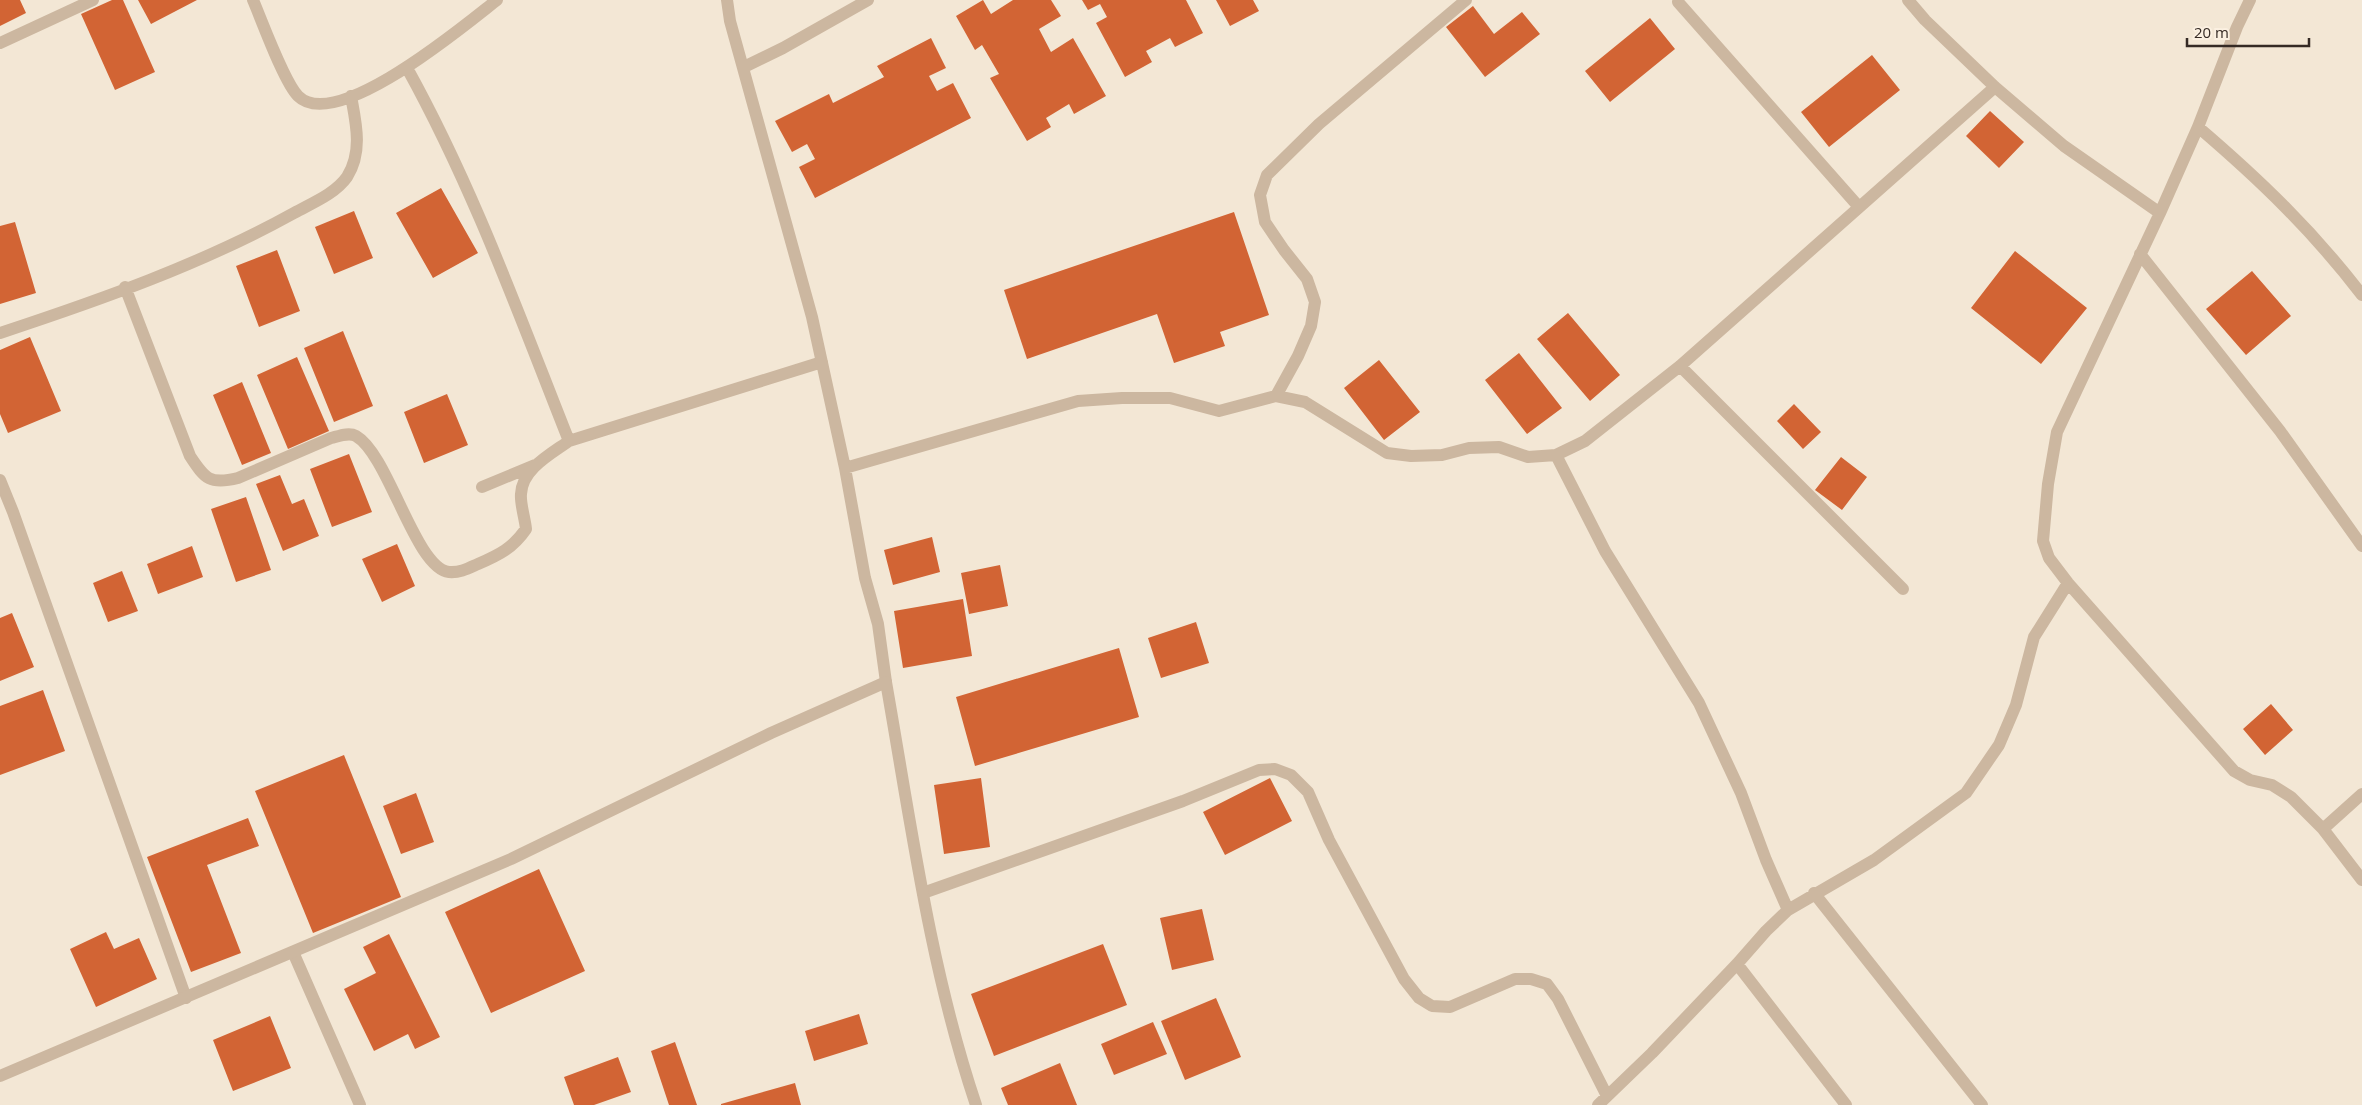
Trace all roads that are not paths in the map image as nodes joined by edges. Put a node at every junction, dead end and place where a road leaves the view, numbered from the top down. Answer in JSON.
{"nodes":[{"id":1,"x":93,"y":0,"type":"edge"},
{"id":2,"x":253,"y":0,"type":"edge"},
{"id":3,"x":497,"y":0,"type":"edge"},
{"id":4,"x":727,"y":0,"type":"edge"},
{"id":5,"x":868,"y":0,"type":"edge"},
{"id":6,"x":1466,"y":0,"type":"edge"},
{"id":7,"x":1908,"y":0,"type":"edge"},
{"id":8,"x":2250,"y":0,"type":"edge"},
{"id":9,"x":1678,"y":2,"type":"dead end"},
{"id":10,"x":0,"y":43,"type":"edge"},
{"id":11,"x":744,"y":67,"type":"junction"},
{"id":12,"x":407,"y":68,"type":"junction"},
{"id":13,"x":1995,"y":87,"type":"junction"},
{"id":14,"x":351,"y":96,"type":"junction"},
{"id":15,"x":2198,"y":127,"type":"junction"},
{"id":16,"x":1859,"y":207,"type":"junction"},
{"id":17,"x":2160,"y":213,"type":"junction"},
{"id":18,"x":2140,"y":254,"type":"junction"},
{"id":19,"x":125,"y":288,"type":"junction"},
{"id":20,"x":2362,"y":295,"type":"edge"},
{"id":21,"x":0,"y":333,"type":"edge"},
{"id":22,"x":822,"y":362,"type":"junction"},
{"id":23,"x":1680,"y":366,"type":"junction"},
{"id":24,"x":1276,"y":396,"type":"junction"},
{"id":25,"x":569,"y":441,"type":"junction"},
{"id":26,"x":1556,"y":455,"type":"junction"},
{"id":27,"x":537,"y":464,"type":"junction"},
{"id":28,"x":845,"y":468,"type":"junction"},
{"id":29,"x":0,"y":480,"type":"edge"},
{"id":30,"x":482,"y":487,"type":"dead end"},
{"id":31,"x":2362,"y":546,"type":"edge"},
{"id":32,"x":2068,"y":583,"type":"junction"},
{"id":33,"x":1903,"y":589,"type":"dead end"},
{"id":34,"x":886,"y":682,"type":"junction"},
{"id":35,"x":2362,"y":794,"type":"edge"},
{"id":36,"x":2323,"y":828,"type":"junction"},
{"id":37,"x":2362,"y":880,"type":"edge"},
{"id":38,"x":923,"y":893,"type":"junction"},
{"id":39,"x":1814,"y":893,"type":"junction"},
{"id":40,"x":1788,"y":910,"type":"junction"},
{"id":41,"x":293,"y":952,"type":"junction"},
{"id":42,"x":1737,"y":964,"type":"junction"},
{"id":43,"x":186,"y":998,"type":"junction"},
{"id":44,"x":0,"y":1076,"type":"edge"},
{"id":45,"x":1607,"y":1096,"type":"junction"},
{"id":46,"x":360,"y":1105,"type":"edge"},
{"id":47,"x":976,"y":1105,"type":"edge"},
{"id":48,"x":1598,"y":1105,"type":"edge"},
{"id":49,"x":1846,"y":1105,"type":"edge"},
{"id":50,"x":1982,"y":1105,"type":"edge"}],
"edges":[{"from":1,"to":10,"type":"street"},
{"from":2,"to":14,"type":"street"},
{"from":3,"to":12,"type":"street"},
{"from":4,"to":11,"type":"street"},
{"from":5,"to":11,"type":"street"},
{"from":6,"to":24,"type":"street"},
{"from":7,"to":13,"type":"street"},
{"from":8,"to":15,"type":"street"},
{"from":9,"to":16,"type":"street"},
{"from":11,"to":22,"type":"street"},
{"from":12,"to":14,"type":"street"},
{"from":12,"to":25,"type":"street"},
{"from":13,"to":16,"type":"street"},
{"from":13,"to":17,"type":"street"},
{"from":14,"to":19,"type":"street"},
{"from":15,"to":17,"type":"street"},
{"from":15,"to":20,"type":"street"},
{"from":16,"to":23,"type":"street"},
{"from":17,"to":18,"type":"street"},
{"from":18,"to":31,"type":"street"},
{"from":18,"to":32,"type":"street"},
{"from":19,"to":21,"type":"street"},
{"from":19,"to":27,"type":"street"},
{"from":22,"to":25,"type":"street"},
{"from":22,"to":28,"type":"street"},
{"from":23,"to":26,"type":"street"},
{"from":23,"to":33,"type":"street"},
{"from":24,"to":26,"type":"street"},
{"from":24,"to":28,"type":"street"},
{"from":25,"to":27,"type":"street"},
{"from":26,"to":40,"type":"street"},
{"from":27,"to":30,"type":"street"},
{"from":28,"to":34,"type":"street"},
{"from":29,"to":43,"type":"street"},
{"from":32,"to":36,"type":"street"},
{"from":32,"to":39,"type":"street"},
{"from":34,"to":38,"type":"street"},
{"from":34,"to":41,"type":"street"},
{"from":35,"to":36,"type":"street"},
{"from":36,"to":37,"type":"street"},
{"from":38,"to":45,"type":"street"},
{"from":38,"to":47,"type":"street"},
{"from":39,"to":40,"type":"street"},
{"from":39,"to":50,"type":"street"},
{"from":40,"to":42,"type":"street"},
{"from":41,"to":43,"type":"street"},
{"from":41,"to":46,"type":"street"},
{"from":42,"to":45,"type":"street"},
{"from":42,"to":49,"type":"street"},
{"from":43,"to":44,"type":"street"},
{"from":45,"to":48,"type":"street"}]}
